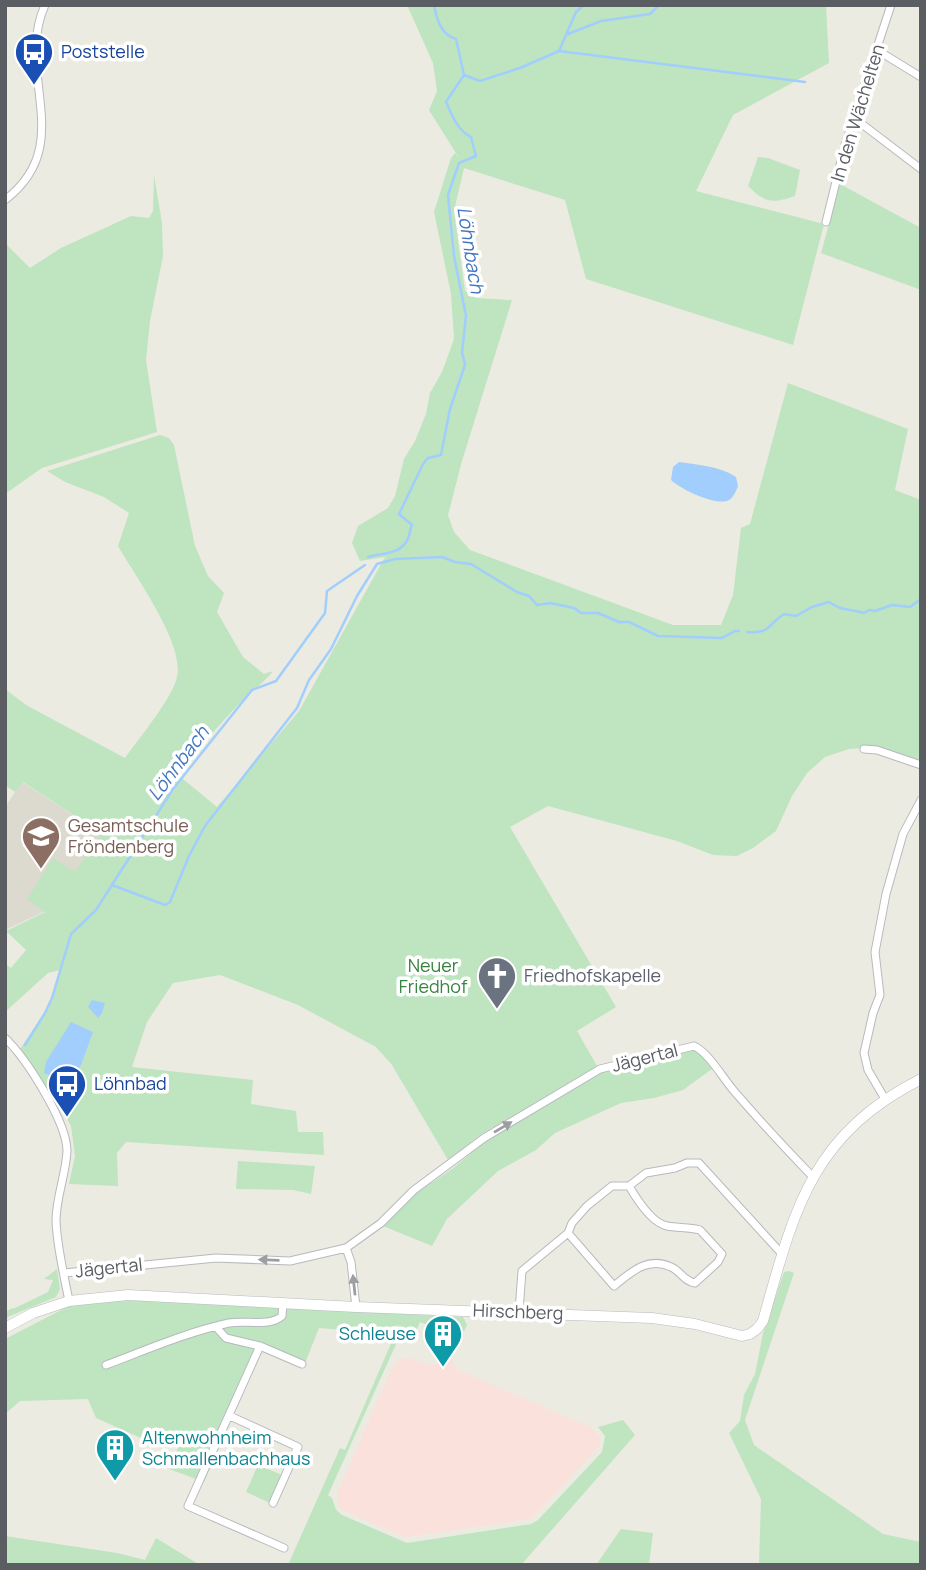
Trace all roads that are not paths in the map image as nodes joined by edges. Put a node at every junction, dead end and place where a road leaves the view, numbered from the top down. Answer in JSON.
{"nodes":[{"id":1,"x":45,"y":5,"type":"edge"},
{"id":2,"x":891,"y":5,"type":"edge"},
{"id":3,"x":877,"y":50,"type":"junction"},
{"id":4,"x":921,"y":77,"type":"edge"},
{"id":5,"x":854,"y":118,"type":"junction"},
{"id":6,"x":921,"y":169,"type":"edge"},
{"id":7,"x":5,"y":200,"type":"edge"},
{"id":8,"x":826,"y":222,"type":"dead end"},
{"id":9,"x":864,"y":749,"type":"dead end"},
{"id":10,"x":921,"y":765,"type":"edge"},
{"id":11,"x":921,"y":800,"type":"edge"},
{"id":12,"x":5,"y":1038,"type":"edge"},
{"id":13,"x":921,"y":1079,"type":"edge"},
{"id":14,"x":886,"y":1099,"type":"junction"},
{"id":15,"x":812,"y":1176,"type":"junction"},
{"id":16,"x":629,"y":1186,"type":"junction"},
{"id":17,"x":568,"y":1233,"type":"junction"},
{"id":18,"x":346,"y":1248,"type":"junction"},
{"id":19,"x":782,"y":1254,"type":"junction"},
{"id":20,"x":64,"y":1273,"type":"junction"},
{"id":21,"x":69,"y":1301,"type":"junction"},
{"id":22,"x":283,"y":1303,"type":"junction"},
{"id":23,"x":356,"y":1307,"type":"junction"},
{"id":24,"x":519,"y":1311,"type":"junction"},
{"id":25,"x":216,"y":1327,"type":"junction"},
{"id":26,"x":5,"y":1328,"type":"edge"},
{"id":27,"x":260,"y":1346,"type":"junction"},
{"id":28,"x":302,"y":1364,"type":"dead end"},
{"id":29,"x":106,"y":1365,"type":"dead end"},
{"id":30,"x":230,"y":1416,"type":"junction"},
{"id":31,"x":273,"y":1503,"type":"dead end"},
{"id":32,"x":284,"y":1548,"type":"dead end"}],
"edges":[{"from":1,"to":7,"type":"street"},
{"from":2,"to":3,"type":"street","name":"In den Wächelten"},
{"from":3,"to":4,"type":"street"},
{"from":3,"to":5,"type":"street","name":"In den Wächelten"},
{"from":5,"to":6,"type":"street"},
{"from":5,"to":8,"type":"street","name":"In den Wächelten"},
{"from":9,"to":10,"type":"street"},
{"from":11,"to":14,"type":"street"},
{"from":12,"to":20,"type":"street"},
{"from":13,"to":14,"type":"street"},
{"from":14,"to":15,"type":"street"},
{"from":18,"to":15,"type":"street","name":"Jägertal","one_way":true},
{"from":15,"to":19,"type":"street"},
{"from":16,"to":17,"type":"street"},
{"from":16,"to":17,"type":"street"},
{"from":16,"to":19,"type":"street"},
{"from":17,"to":24,"type":"street"},
{"from":18,"to":20,"type":"street","name":"Jägertal","one_way":true},
{"from":23,"to":18,"type":"street","one_way":true},
{"from":19,"to":24,"type":"street","name":"Hirschberg"},
{"from":20,"to":21,"type":"street"},
{"from":21,"to":22,"type":"street","name":"Hirschberg"},
{"from":21,"to":26,"type":"street","name":"Hirschberg"},
{"from":22,"to":23,"type":"street","name":"Hirschberg"},
{"from":22,"to":25,"type":"street"},
{"from":23,"to":24,"type":"street","name":"Hirschberg"},
{"from":25,"to":27,"type":"street"},
{"from":25,"to":29,"type":"street"},
{"from":27,"to":28,"type":"street"},
{"from":27,"to":30,"type":"street"},
{"from":30,"to":31,"type":"street"},
{"from":30,"to":32,"type":"street"}]}
